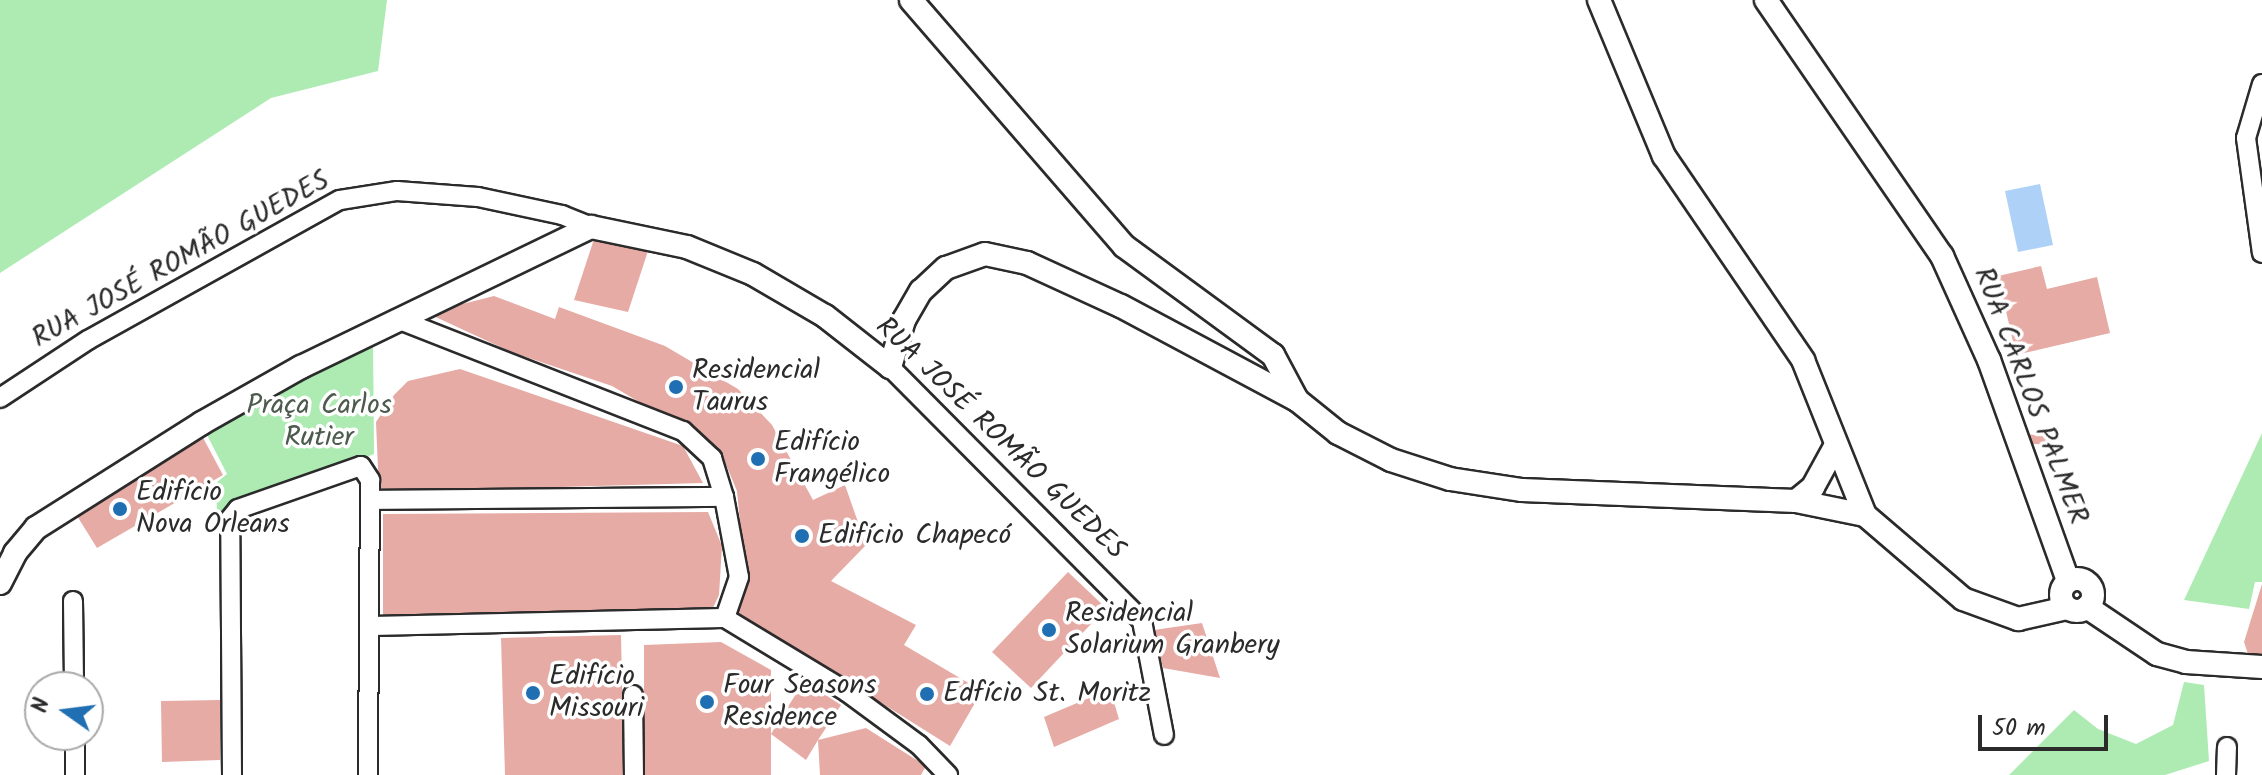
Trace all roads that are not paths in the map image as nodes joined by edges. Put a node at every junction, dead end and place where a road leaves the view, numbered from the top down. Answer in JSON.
{"nodes":[{"id":1,"x":911,"y":0,"type":"edge"},
{"id":2,"x":1599,"y":0,"type":"edge"},
{"id":3,"x":1766,"y":0,"type":"edge"},
{"id":4,"x":2262,"y":84,"type":"edge"},
{"id":5,"x":591,"y":227,"type":"junction"},
{"id":6,"x":2262,"y":253,"type":"edge"},
{"id":7,"x":397,"y":319,"type":"junction"},
{"id":8,"x":890,"y":367,"type":"junction"},
{"id":9,"x":0,"y":398,"type":"edge"},
{"id":10,"x":1297,"y":400,"type":"junction"},
{"id":11,"x":1836,"y":445,"type":"junction"},
{"id":12,"x":724,"y":497,"type":"junction"},
{"id":13,"x":370,"y":500,"type":"junction"},
{"id":14,"x":1796,"y":501,"type":"junction"},
{"id":15,"x":1865,"y":515,"type":"junction"},
{"id":16,"x":8,"y":558,"type":"edge"},
{"id":17,"x":0,"y":583,"type":"edge"},
{"id":18,"x":2071,"y":597,"type":"junction"},
{"id":19,"x":73,"y":601,"type":"dead end"},
{"id":20,"x":725,"y":618,"type":"junction"},
{"id":21,"x":370,"y":626,"type":"junction"},
{"id":22,"x":2262,"y":667,"type":"edge"},
{"id":23,"x":74,"y":671,"type":"edge"},
{"id":24,"x":633,"y":695,"type":"dead end"},
{"id":25,"x":1164,"y":735,"type":"dead end"},
{"id":26,"x":2227,"y":747,"type":"dead end"},
{"id":27,"x":75,"y":751,"type":"edge"},
{"id":28,"x":75,"y":775,"type":"edge"},
{"id":29,"x":232,"y":775,"type":"edge"},
{"id":30,"x":368,"y":775,"type":"edge"},
{"id":31,"x":634,"y":775,"type":"edge"},
{"id":32,"x":948,"y":775,"type":"edge"},
{"id":33,"x":2226,"y":775,"type":"edge"}],
"edges":[{"from":1,"to":10,"type":"street"},
{"from":2,"to":11,"type":"street"},
{"from":3,"to":18,"type":"street","name":"RUA CARLOS PALMER"},
{"from":4,"to":6,"type":"street"},
{"from":5,"to":7,"type":"street"},
{"from":5,"to":8,"type":"street","name":"RUA JOSÉ ROMÃO GUEDES"},
{"from":5,"to":9,"type":"street","name":"RUA JOSÉ ROMÃO GUEDES"},
{"from":7,"to":12,"type":"street"},
{"from":7,"to":16,"type":"street"},
{"from":8,"to":10,"type":"street"},
{"from":8,"to":25,"type":"street","name":"RUA JOSÉ ROMÃO GUEDES"},
{"from":10,"to":14,"type":"street"},
{"from":11,"to":14,"type":"street"},
{"from":11,"to":15,"type":"street"},
{"from":12,"to":13,"type":"street"},
{"from":12,"to":20,"type":"street"},
{"from":13,"to":21,"type":"street"},
{"from":13,"to":29,"type":"street"},
{"from":14,"to":15,"type":"street"},
{"from":15,"to":18,"type":"street"},
{"from":16,"to":17,"type":"street"},
{"from":18,"to":22,"type":"street"},
{"from":19,"to":23,"type":"street"},
{"from":20,"to":21,"type":"street"},
{"from":20,"to":32,"type":"street"},
{"from":21,"to":30,"type":"street"},
{"from":24,"to":31,"type":"street"},
{"from":26,"to":33,"type":"street"},
{"from":27,"to":28,"type":"street"}]}
